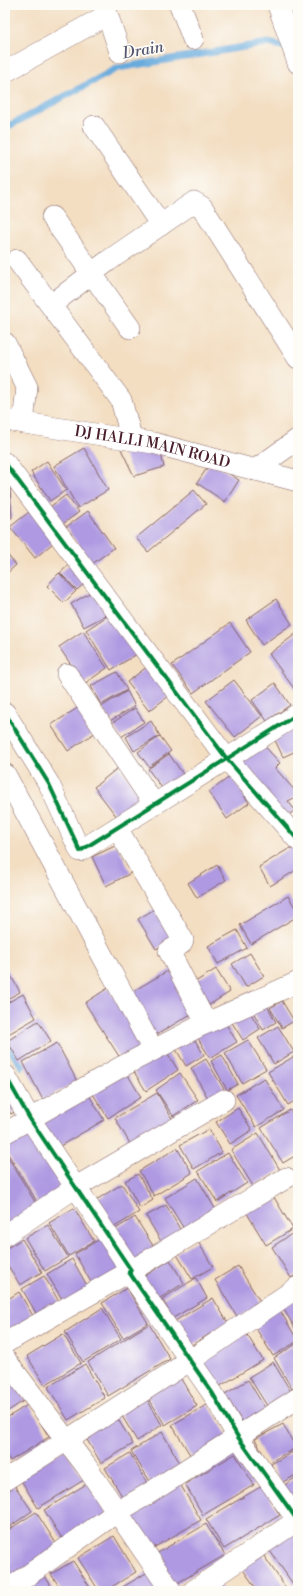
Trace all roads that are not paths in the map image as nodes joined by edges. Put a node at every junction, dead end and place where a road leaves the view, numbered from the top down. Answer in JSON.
{"nodes":[{"id":1,"x":180,"y":5,"type":"edge"},
{"id":2,"x":278,"y":5,"type":"edge"},
{"id":3,"x":105,"y":10,"type":"edge"},
{"id":4,"x":193,"y":39,"type":"dead end"},
{"id":5,"x":120,"y":52,"type":"dead end"},
{"id":6,"x":298,"y":63,"type":"edge"},
{"id":7,"x":5,"y":72,"type":"edge"},
{"id":8,"x":94,"y":126,"type":"dead end"},
{"id":9,"x":52,"y":217,"type":"dead end"},
{"id":10,"x":161,"y":225,"type":"junction"},
{"id":11,"x":17,"y":260,"type":"dead end"},
{"id":12,"x":92,"y":274,"type":"junction"},
{"id":13,"x":51,"y":305,"type":"junction"},
{"id":14,"x":130,"y":328,"type":"dead end"},
{"id":15,"x":5,"y":343,"type":"edge"},
{"id":16,"x":298,"y":358,"type":"edge"},
{"id":17,"x":14,"y":421,"type":"edge"},
{"id":18,"x":298,"y":439,"type":"edge"},
{"id":19,"x":132,"y":440,"type":"junction"},
{"id":20,"x":5,"y":463,"type":"edge"},
{"id":21,"x":255,"y":470,"type":"junction"},
{"id":22,"x":298,"y":481,"type":"edge"},
{"id":23,"x":66,"y":674,"type":"dead end"},
{"id":24,"x":5,"y":713,"type":"edge"},
{"id":25,"x":298,"y":714,"type":"edge"},
{"id":26,"x":227,"y":759,"type":"junction"},
{"id":27,"x":5,"y":774,"type":"edge"},
{"id":28,"x":154,"y":804,"type":"junction"},
{"id":29,"x":117,"y":828,"type":"junction"},
{"id":30,"x":298,"y":840,"type":"edge"},
{"id":31,"x":298,"y":982,"type":"edge"},
{"id":32,"x":206,"y":1023,"type":"junction"},
{"id":33,"x":153,"y":1050,"type":"junction"},
{"id":34,"x":5,"y":1075,"type":"edge"},
{"id":35,"x":224,"y":1100,"type":"dead end"},
{"id":36,"x":30,"y":1119,"type":"junction"},
{"id":37,"x":5,"y":1133,"type":"edge"},
{"id":38,"x":286,"y":1178,"type":"dead end"},
{"id":39,"x":76,"y":1187,"type":"junction"},
{"id":40,"x":5,"y":1236,"type":"edge"},
{"id":41,"x":130,"y":1272,"type":"junction"},
{"id":42,"x":298,"y":1287,"type":"edge"},
{"id":43,"x":5,"y":1343,"type":"edge"},
{"id":44,"x":5,"y":1359,"type":"edge"},
{"id":45,"x":191,"y":1360,"type":"junction"},
{"id":46,"x":298,"y":1398,"type":"edge"},
{"id":47,"x":238,"y":1437,"type":"junction"},
{"id":48,"x":67,"y":1441,"type":"junction"},
{"id":49,"x":5,"y":1480,"type":"edge"},
{"id":50,"x":117,"y":1512,"type":"junction"},
{"id":51,"x":298,"y":1520,"type":"edge"},
{"id":52,"x":6,"y":1591,"type":"edge"},
{"id":53,"x":171,"y":1591,"type":"edge"},
{"id":54,"x":193,"y":1591,"type":"edge"}],
"edges":[{"from":1,"to":4,"type":"street"},
{"from":2,"to":6,"type":"street"},
{"from":3,"to":5,"type":"street"},
{"from":3,"to":7,"type":"street"},
{"from":8,"to":10,"type":"street"},
{"from":9,"to":12,"type":"street"},
{"from":10,"to":12,"type":"street"},
{"from":10,"to":16,"type":"street"},
{"from":11,"to":13,"type":"street"},
{"from":12,"to":13,"type":"street"},
{"from":12,"to":14,"type":"street"},
{"from":13,"to":19,"type":"street"},
{"from":15,"to":17,"type":"street"},
{"from":17,"to":19,"type":"street","name":"DJ HALLI MAIN ROAD"},
{"from":18,"to":21,"type":"street"},
{"from":19,"to":21,"type":"street","name":"DJ HALLI MAIN ROAD"},
{"from":20,"to":26,"type":"street"},
{"from":21,"to":22,"type":"street","name":"DJ HALLI MAIN ROAD"},
{"from":23,"to":28,"type":"street"},
{"from":24,"to":29,"type":"street"},
{"from":25,"to":26,"type":"street"},
{"from":26,"to":28,"type":"street"},
{"from":26,"to":30,"type":"street"},
{"from":27,"to":33,"type":"street"},
{"from":28,"to":29,"type":"street"},
{"from":29,"to":32,"type":"street"},
{"from":31,"to":32,"type":"street"},
{"from":32,"to":33,"type":"street"},
{"from":33,"to":36,"type":"street"},
{"from":34,"to":36,"type":"street"},
{"from":35,"to":39,"type":"street"},
{"from":36,"to":37,"type":"street"},
{"from":36,"to":39,"type":"street"},
{"from":38,"to":41,"type":"street"},
{"from":39,"to":40,"type":"street"},
{"from":39,"to":41,"type":"street"},
{"from":41,"to":43,"type":"street"},
{"from":41,"to":45,"type":"street"},
{"from":42,"to":45,"type":"street"},
{"from":44,"to":48,"type":"street"},
{"from":45,"to":47,"type":"street"},
{"from":45,"to":48,"type":"street"},
{"from":46,"to":47,"type":"street"},
{"from":47,"to":50,"type":"street"},
{"from":47,"to":51,"type":"street"},
{"from":48,"to":49,"type":"street"},
{"from":48,"to":50,"type":"street"},
{"from":50,"to":52,"type":"street"},
{"from":50,"to":53,"type":"street"},
{"from":51,"to":54,"type":"street"}]}
